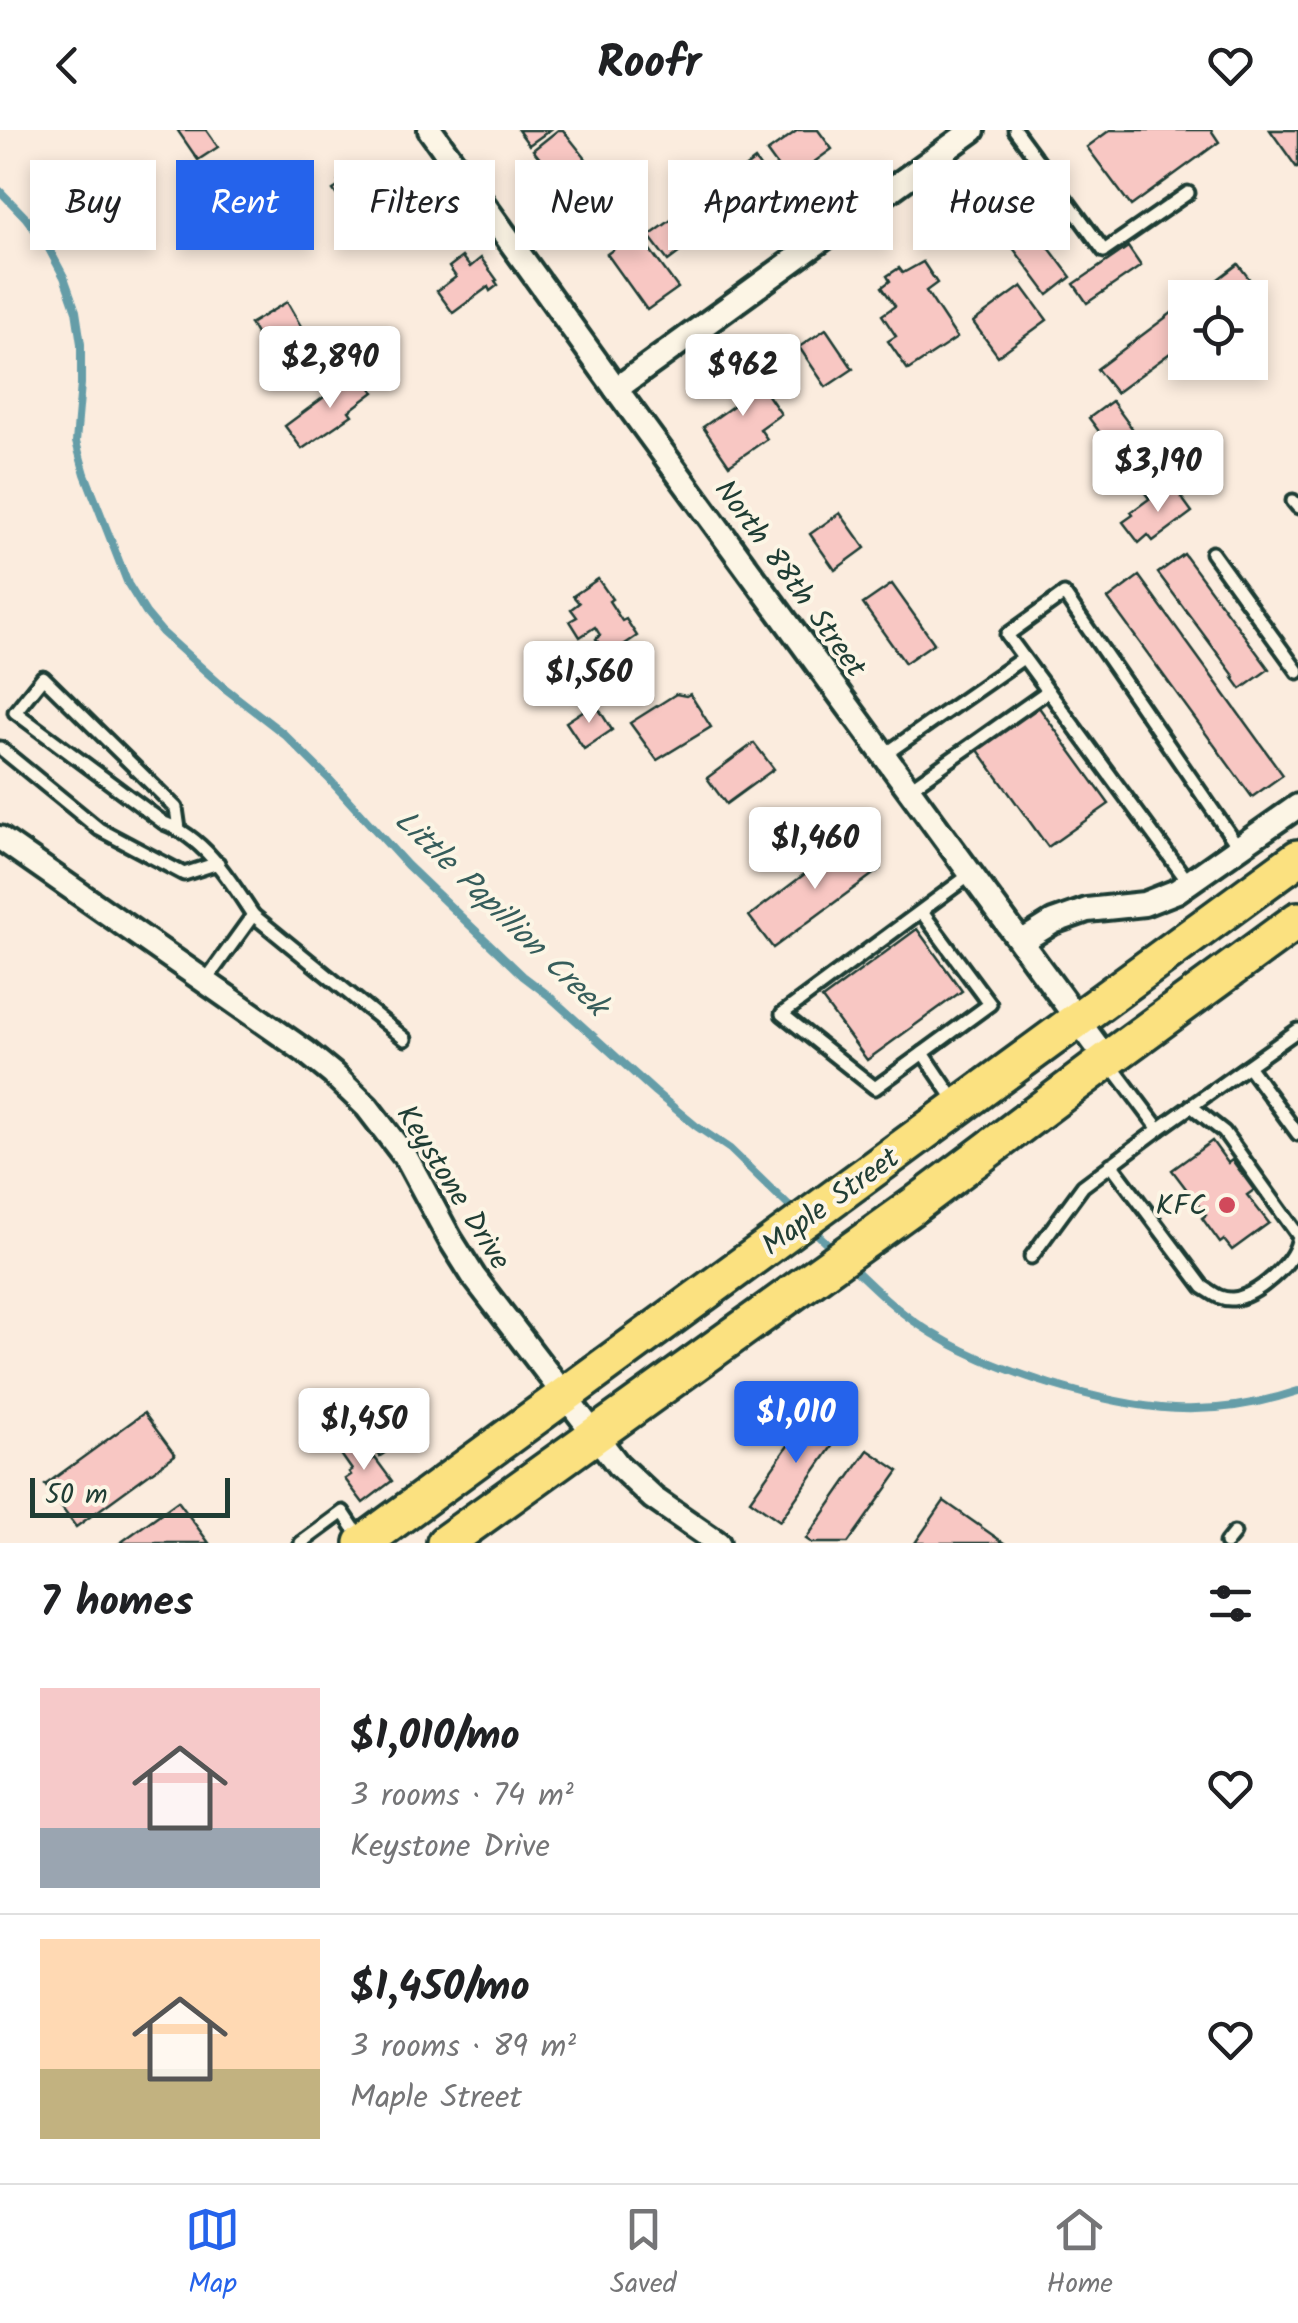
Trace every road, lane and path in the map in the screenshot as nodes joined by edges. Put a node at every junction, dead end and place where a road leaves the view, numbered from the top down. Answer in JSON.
{"nodes":[{"id":1,"x":430,"y":130,"type":"edge"},
{"id":2,"x":973,"y":130,"type":"edge"},
{"id":3,"x":1015,"y":130,"type":"edge"},
{"id":4,"x":1188,"y":193,"type":"dead end"},
{"id":5,"x":616,"y":390,"type":"junction"},
{"id":6,"x":1212,"y":552,"type":"dead end"},
{"id":7,"x":1024,"y":658,"type":"junction"},
{"id":8,"x":1298,"y":672,"type":"edge"},
{"id":9,"x":1048,"y":691,"type":"junction"},
{"id":10,"x":0,"y":748,"type":"edge"},
{"id":11,"x":884,"y":755,"type":"junction"},
{"id":12,"x":909,"y":790,"type":"junction"},
{"id":13,"x":1298,"y":806,"type":"edge"},
{"id":14,"x":178,"y":828,"type":"junction"},
{"id":15,"x":0,"y":838,"type":"edge"},
{"id":16,"x":1239,"y":848,"type":"junction"},
{"id":17,"x":1298,"y":858,"type":"edge"},
{"id":18,"x":218,"y":863,"type":"junction"},
{"id":19,"x":970,"y":874,"type":"junction"},
{"id":20,"x":1190,"y":883,"type":"junction"},
{"id":21,"x":922,"y":912,"type":"junction"},
{"id":22,"x":253,"y":915,"type":"junction"},
{"id":23,"x":1298,"y":920,"type":"edge"},
{"id":24,"x":1021,"y":942,"type":"junction"},
{"id":25,"x":206,"y":980,"type":"junction"},
{"id":26,"x":1078,"y":1018,"type":"junction"},
{"id":27,"x":1298,"y":1030,"type":"edge"},
{"id":28,"x":405,"y":1039,"type":"dead end"},
{"id":29,"x":923,"y":1053,"type":"junction"},
{"id":30,"x":1107,"y":1060,"type":"junction"},
{"id":31,"x":1248,"y":1066,"type":"junction"},
{"id":32,"x":958,"y":1106,"type":"junction"},
{"id":33,"x":1191,"y":1106,"type":"junction"},
{"id":34,"x":1159,"y":1129,"type":"junction"},
{"id":35,"x":1298,"y":1134,"type":"edge"},
{"id":36,"x":1111,"y":1164,"type":"junction"},
{"id":37,"x":1298,"y":1238,"type":"edge"},
{"id":38,"x":1031,"y":1257,"type":"dead end"},
{"id":39,"x":564,"y":1397,"type":"junction"},
{"id":40,"x":594,"y":1435,"type":"junction"},
{"id":41,"x":302,"y":1543,"type":"edge"},
{"id":42,"x":363,"y":1543,"type":"edge"},
{"id":43,"x":445,"y":1543,"type":"edge"},
{"id":44,"x":718,"y":1543,"type":"edge"}],
"edges":[{"from":1,"to":5,"type":"street","name":"North 88th Street"},
{"from":2,"to":5,"type":"street"},
{"from":3,"to":4,"type":"lane"},
{"from":5,"to":11,"type":"street","name":"North 88th Street"},
{"from":6,"to":8,"type":"lane"},
{"from":7,"to":9,"type":"lane"},
{"from":7,"to":11,"type":"lane"},
{"from":7,"to":16,"type":"lane"},
{"from":9,"to":12,"type":"lane"},
{"from":9,"to":20,"type":"lane"},
{"from":10,"to":18,"type":"lane"},
{"from":11,"to":12,"type":"street","name":"North 88th Street"},
{"from":12,"to":19,"type":"street","name":"North 88th Street"},
{"from":13,"to":16,"type":"street"},
{"from":14,"to":14,"type":"lane"},
{"from":14,"to":18,"type":"lane"},
{"from":15,"to":25,"type":"street","name":"Keystone Drive"},
{"from":16,"to":20,"type":"street"},
{"from":17,"to":26,"type":"main road","name":"Maple Street"},
{"from":18,"to":22,"type":"lane"},
{"from":19,"to":21,"type":"lane"},
{"from":19,"to":24,"type":"street","name":"North 88th Street"},
{"from":20,"to":24,"type":"street"},
{"from":21,"to":29,"type":"lane"},
{"from":21,"to":29,"type":"lane"},
{"from":22,"to":25,"type":"lane"},
{"from":22,"to":28,"type":"lane"},
{"from":23,"to":30,"type":"main road","name":"Maple Street"},
{"from":24,"to":26,"type":"street","name":"North 88th Street"},
{"from":25,"to":39,"type":"street","name":"Keystone Drive"},
{"from":26,"to":30,"type":"street","name":"North 88th Street"},
{"from":26,"to":32,"type":"main road","name":"Maple Street"},
{"from":27,"to":31,"type":"lane"},
{"from":29,"to":32,"type":"lane"},
{"from":30,"to":34,"type":"lane"},
{"from":30,"to":40,"type":"main road","name":"Maple Street"},
{"from":31,"to":33,"type":"lane"},
{"from":31,"to":35,"type":"lane"},
{"from":32,"to":39,"type":"main road","name":"Maple Street"},
{"from":33,"to":34,"type":"lane"},
{"from":33,"to":37,"type":"lane"},
{"from":34,"to":36,"type":"lane"},
{"from":36,"to":37,"type":"lane"},
{"from":36,"to":38,"type":"lane"},
{"from":39,"to":40,"type":"street","name":"Keystone Drive"},
{"from":39,"to":42,"type":"main road","name":"Maple Street"},
{"from":40,"to":43,"type":"main road","name":"Maple Street"},
{"from":40,"to":44,"type":"street","name":"Keystone Drive"},
{"from":41,"to":42,"type":"lane"}]}
